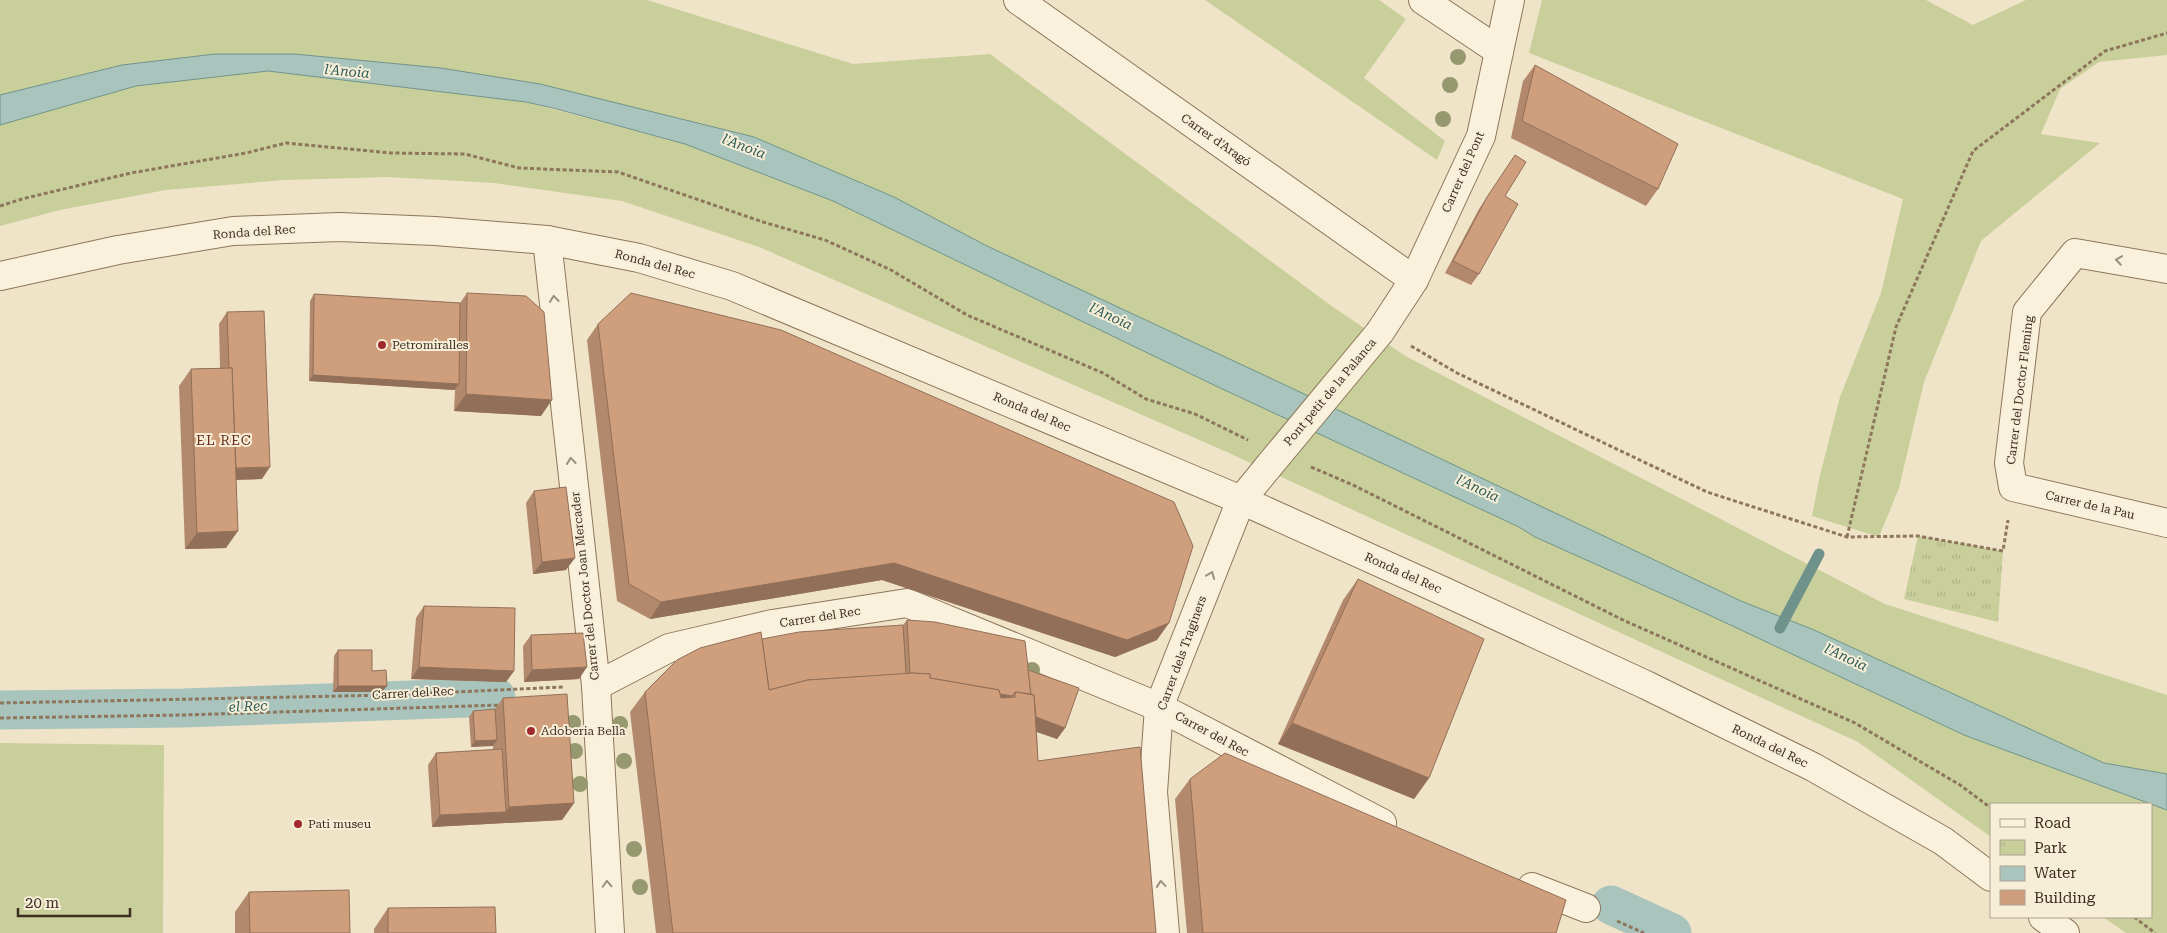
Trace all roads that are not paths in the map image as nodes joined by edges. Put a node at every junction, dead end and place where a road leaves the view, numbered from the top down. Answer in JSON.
{"nodes":[{"id":1,"x":1018,"y":0,"type":"edge"},
{"id":2,"x":1423,"y":0,"type":"edge"},
{"id":3,"x":1510,"y":0,"type":"edge"},
{"id":4,"x":1499,"y":51,"type":"junction"},
{"id":5,"x":547,"y":240,"type":"junction"},
{"id":6,"x":2167,"y":269,"type":"edge"},
{"id":7,"x":0,"y":276,"type":"edge"},
{"id":8,"x":1414,"y":280,"type":"junction"},
{"id":9,"x":2012,"y":487,"type":"joint"},
{"id":10,"x":1241,"y":500,"type":"junction"},
{"id":11,"x":2167,"y":523,"type":"edge"},
{"id":12,"x":596,"y":686,"type":"junction"},
{"id":13,"x":1159,"y":707,"type":"junction"},
{"id":14,"x":1401,"y":832,"type":"edge"},
{"id":15,"x":1990,"y":876,"type":"edge"},
{"id":16,"x":1507,"y":877,"type":"edge"},
{"id":17,"x":1586,"y":908,"type":"dead end"},
{"id":18,"x":2044,"y":918,"type":"edge"},
{"id":19,"x":610,"y":933,"type":"edge"},
{"id":20,"x":1165,"y":933,"type":"edge"},
{"id":21,"x":2065,"y":933,"type":"edge"}],
"edges":[{"from":1,"to":8,"type":"street","name":"Carrer d'Aragó"},
{"from":2,"to":4,"type":"street"},
{"from":3,"to":4,"type":"street","name":"Carrer del Pont"},
{"from":4,"to":8,"type":"street","name":"Carrer del Pont"},
{"from":5,"to":7,"type":"street","name":"Ronda del Rec"},
{"from":5,"to":10,"type":"street","name":"Ronda del Rec"},
{"from":12,"to":5,"type":"street","name":"Carrer del Doctor Joan Mercader","one_way":true},
{"from":6,"to":9,"type":"street","name":"Carrer del Doctor Fleming","one_way":true},
{"from":8,"to":10,"type":"street","name":"Pont petit de la Palanca","bridge":true},
{"from":9,"to":11,"type":"street","name":"Carrer de la Pau"},
{"from":13,"to":10,"type":"street","name":"Carrer dels Traginers","one_way":true},
{"from":10,"to":15,"type":"street","name":"Ronda del Rec"},
{"from":12,"to":13,"type":"street","name":"Carrer del Rec"},
{"from":19,"to":12,"type":"street","name":"Carrer del Doctor Joan Mercader","one_way":true},
{"from":13,"to":14,"type":"street","name":"Carrer del Rec"},
{"from":20,"to":13,"type":"street","name":"Carrer dels Traginers","one_way":true},
{"from":16,"to":17,"type":"street"},
{"from":18,"to":21,"type":"street"}]}
